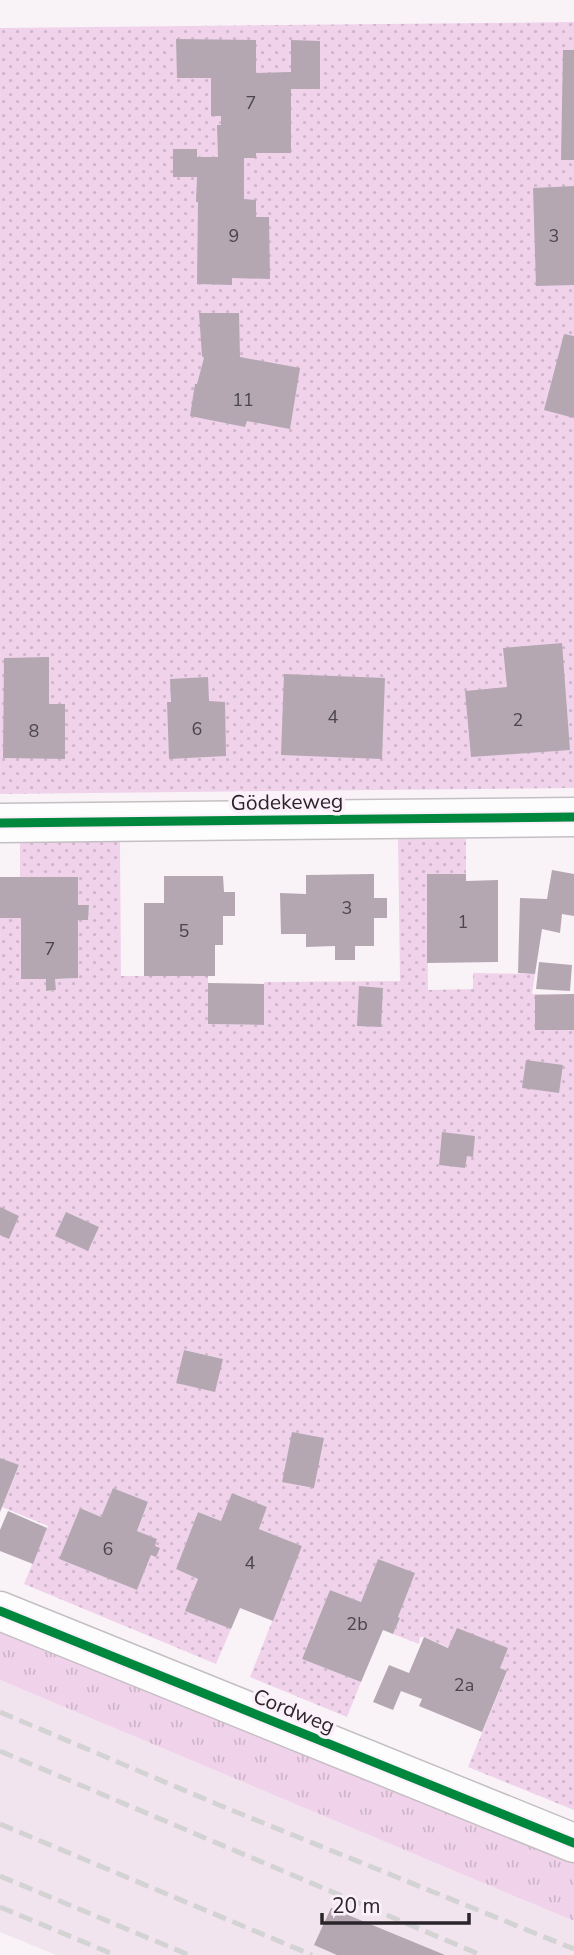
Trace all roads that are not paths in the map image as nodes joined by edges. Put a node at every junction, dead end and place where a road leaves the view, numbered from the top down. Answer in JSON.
{"nodes":[{"id":1,"x":574,"y":817,"type":"edge"},
{"id":2,"x":0,"y":823,"type":"edge"},
{"id":3,"x":0,"y":1611,"type":"edge"},
{"id":4,"x":574,"y":1843,"type":"edge"}],
"edges":[{"from":1,"to":2,"type":"street","name":"Gödekeweg"},
{"from":3,"to":4,"type":"street","name":"Cordweg"}]}
